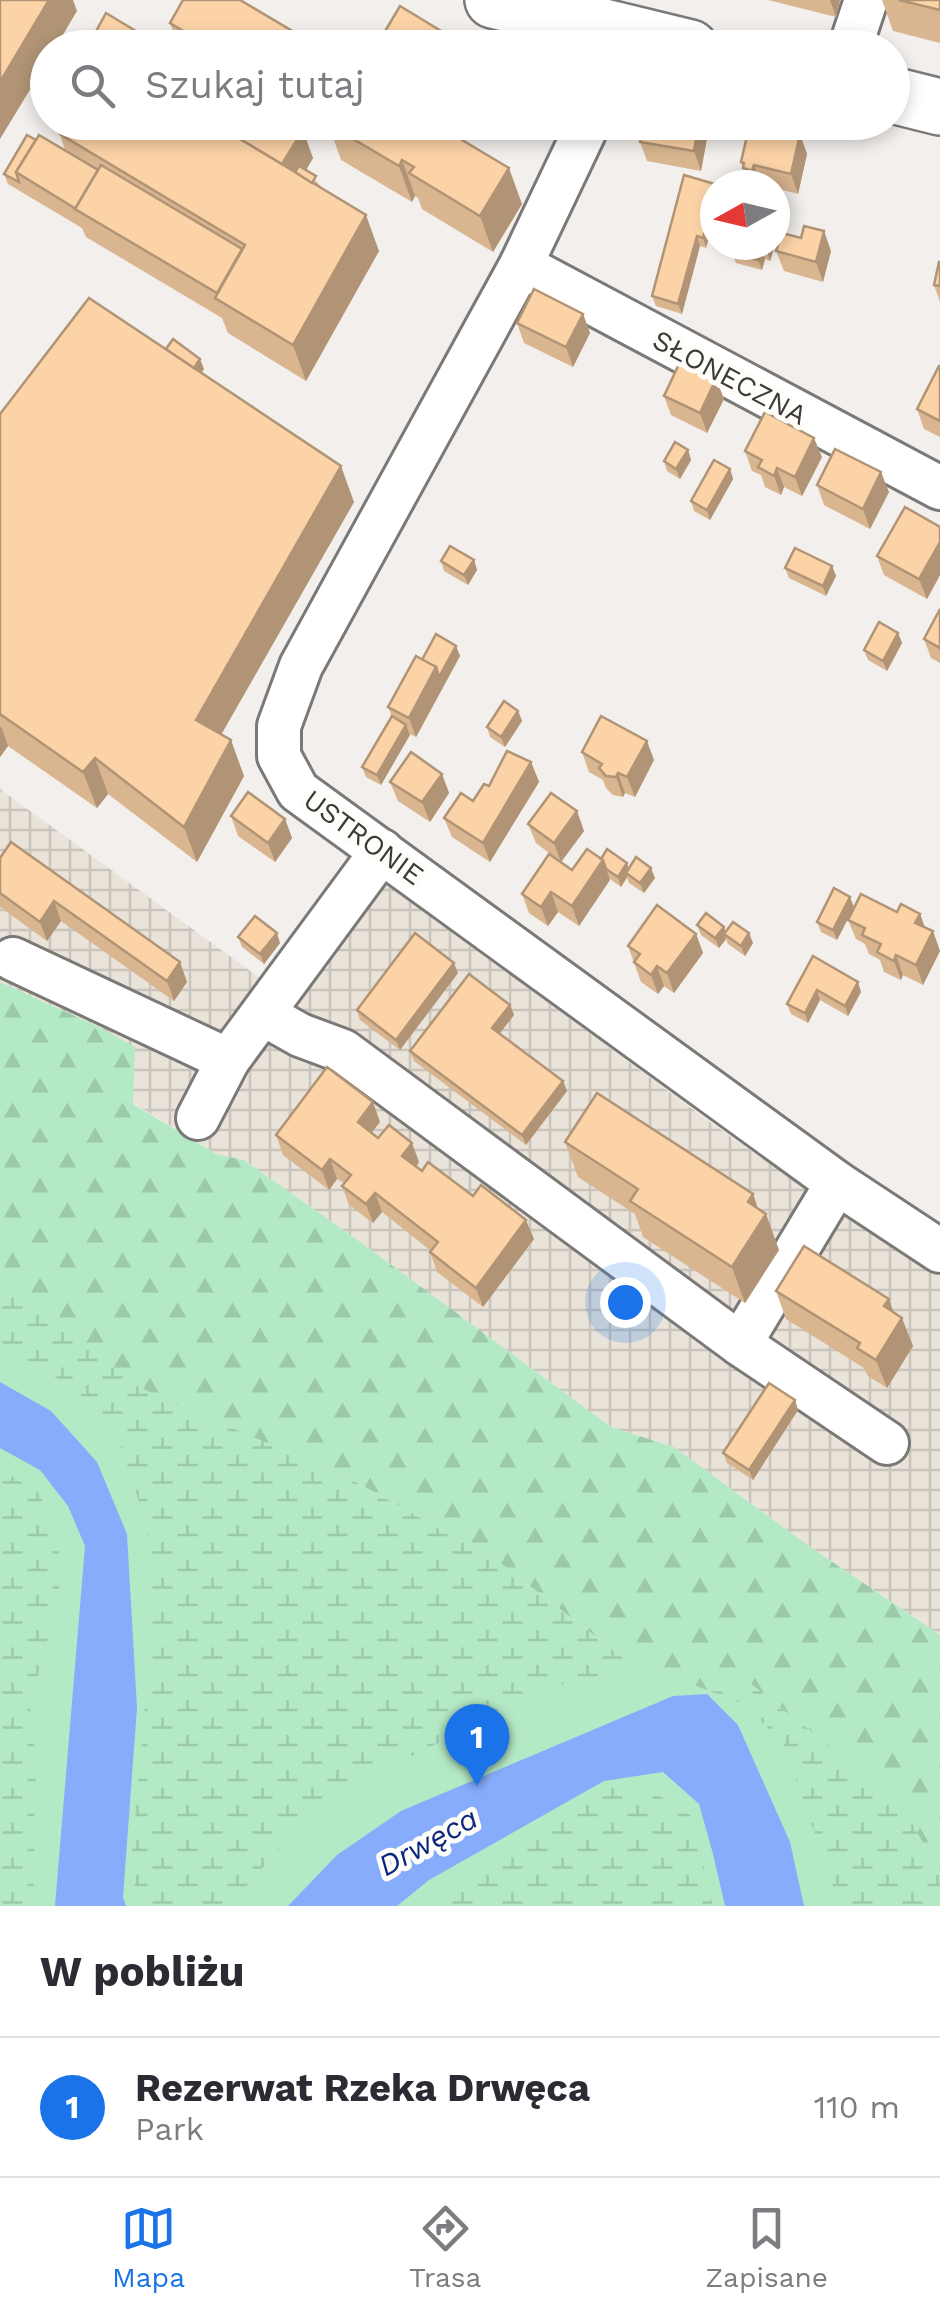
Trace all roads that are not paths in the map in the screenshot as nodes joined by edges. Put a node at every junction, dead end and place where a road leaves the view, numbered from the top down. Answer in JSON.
{"nodes":[{"id":1,"x":493,"y":0,"type":"edge"},
{"id":2,"x":866,"y":0,"type":"edge"},
{"id":3,"x":588,"y":30,"type":"edge"},
{"id":4,"x":856,"y":30,"type":"edge"},
{"id":5,"x":910,"y":100,"type":"edge"},
{"id":6,"x":940,"y":107,"type":"edge"},
{"id":7,"x":580,"y":140,"type":"edge"},
{"id":8,"x":520,"y":265,"type":"junction"},
{"id":9,"x":940,"y":488,"type":"edge"},
{"id":10,"x":382,"y":851,"type":"junction"},
{"id":11,"x":13,"y":959,"type":"dead end"},
{"id":12,"x":263,"y":1014,"type":"junction"},
{"id":13,"x":228,"y":1060,"type":"junction"},
{"id":14,"x":198,"y":1118,"type":"dead end"},
{"id":15,"x":837,"y":1183,"type":"junction"},
{"id":16,"x":940,"y":1251,"type":"edge"},
{"id":17,"x":740,"y":1344,"type":"junction"},
{"id":18,"x":886,"y":1443,"type":"dead end"}],
"edges":[{"from":1,"to":3,"type":"main road"},
{"from":2,"to":4,"type":"street"},
{"from":5,"to":6,"type":"main road"},
{"from":7,"to":8,"type":"street","name":"USTRONIE"},
{"from":8,"to":9,"type":"street","name":"SŁONECZNA"},
{"from":8,"to":10,"type":"street","name":"USTRONIE"},
{"from":10,"to":12,"type":"street"},
{"from":10,"to":15,"type":"street","name":"USTRONIE"},
{"from":11,"to":13,"type":"street"},
{"from":12,"to":13,"type":"street"},
{"from":12,"to":17,"type":"street"},
{"from":13,"to":14,"type":"street"},
{"from":15,"to":16,"type":"street","name":"USTRONIE"},
{"from":15,"to":17,"type":"street"},
{"from":17,"to":18,"type":"street"}]}
